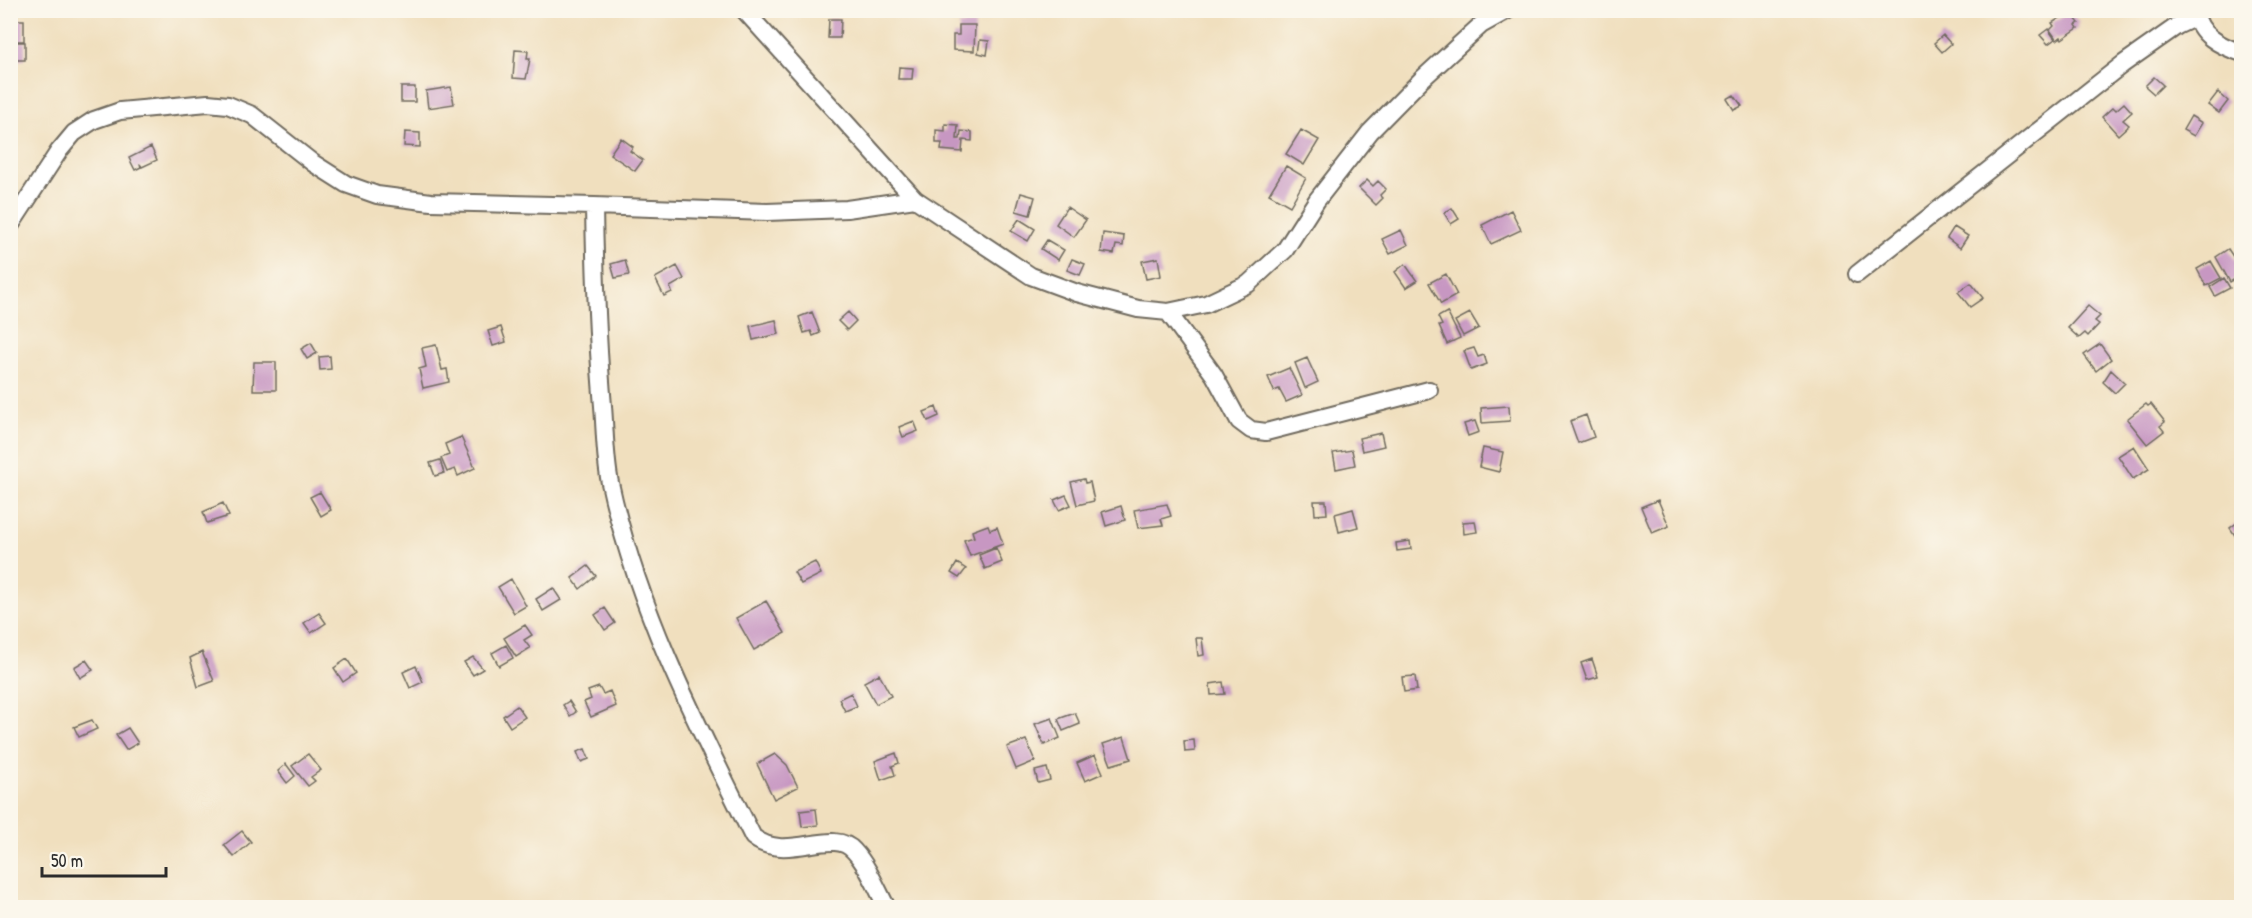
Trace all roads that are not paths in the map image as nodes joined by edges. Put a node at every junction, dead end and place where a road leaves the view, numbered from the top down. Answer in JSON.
{"nodes":[{"id":1,"x":744,"y":10,"type":"edge"},
{"id":2,"x":1508,"y":10,"type":"edge"},
{"id":3,"x":2195,"y":12,"type":"edge"},
{"id":4,"x":2241,"y":53,"type":"edge"},
{"id":5,"x":915,"y":200,"type":"junction"},
{"id":6,"x":594,"y":206,"type":"junction"},
{"id":7,"x":10,"y":226,"type":"edge"},
{"id":8,"x":1857,"y":273,"type":"dead end"},
{"id":9,"x":1168,"y":312,"type":"junction"},
{"id":10,"x":1429,"y":390,"type":"dead end"},
{"id":11,"x":887,"y":908,"type":"edge"}],
"edges":[{"from":1,"to":5,"type":"street"},
{"from":2,"to":9,"type":"street"},
{"from":3,"to":4,"type":"street"},
{"from":3,"to":8,"type":"street"},
{"from":5,"to":6,"type":"street"},
{"from":5,"to":9,"type":"street"},
{"from":6,"to":7,"type":"street"},
{"from":6,"to":11,"type":"street"},
{"from":9,"to":10,"type":"street"}]}
